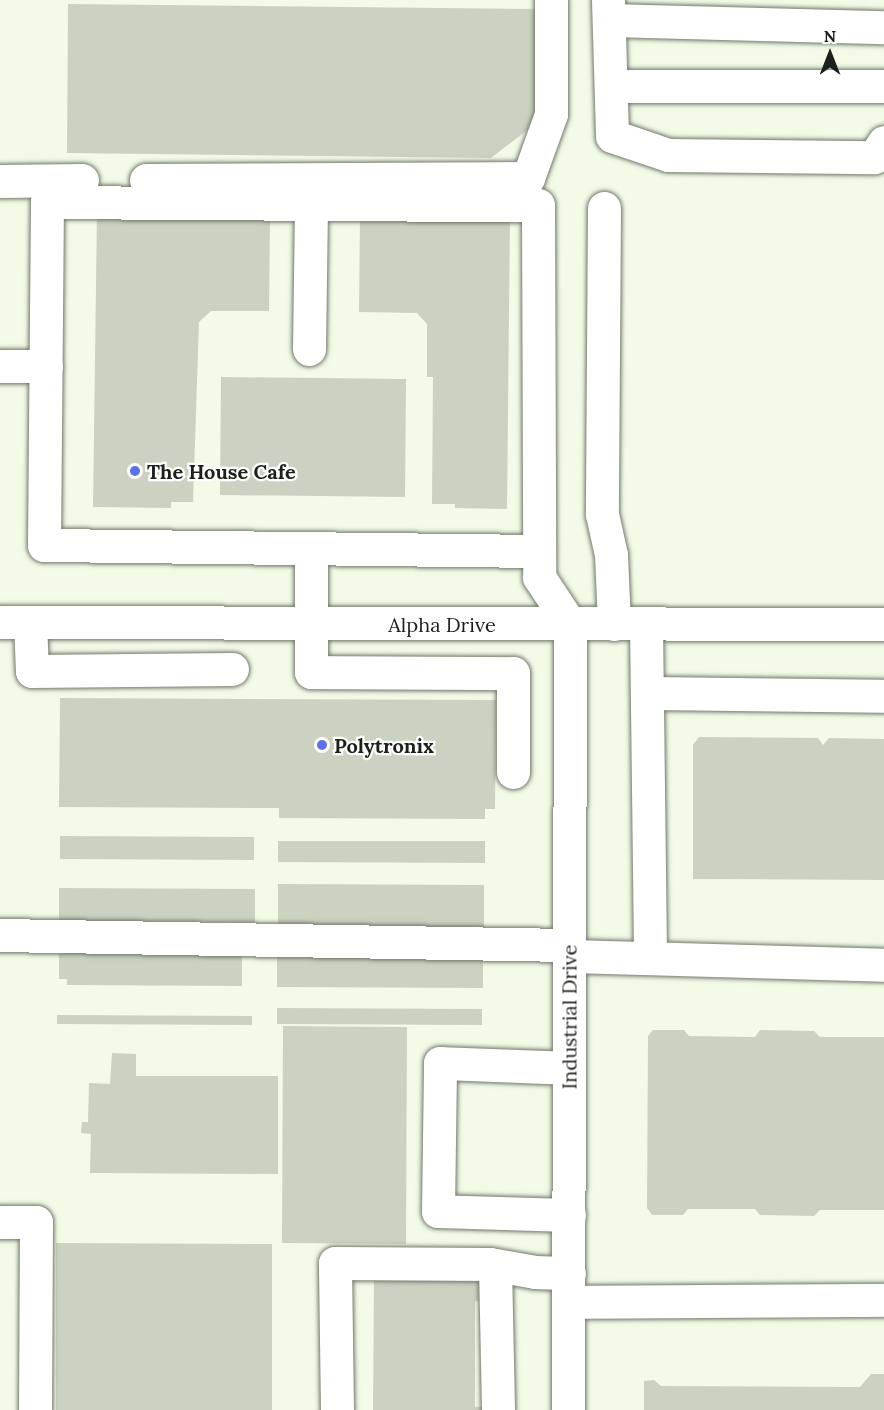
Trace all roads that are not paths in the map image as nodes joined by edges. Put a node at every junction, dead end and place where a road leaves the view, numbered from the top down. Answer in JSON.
{"nodes":[{"id":1,"x":551,"y":0,"type":"edge"},
{"id":2,"x":608,"y":10,"type":"edge"},
{"id":3,"x":884,"y":27,"type":"edge"},
{"id":4,"x":611,"y":86,"type":"junction"},
{"id":5,"x":884,"y":86,"type":"edge"},
{"id":6,"x":884,"y":142,"type":"edge"},
{"id":7,"x":0,"y":181,"type":"edge"},
{"id":8,"x":311,"y":203,"type":"junction"},
{"id":9,"x":604,"y":208,"type":"dead end"},
{"id":10,"x":309,"y":349,"type":"dead end"},
{"id":11,"x":0,"y":366,"type":"edge"},
{"id":12,"x":46,"y":366,"type":"junction"},
{"id":13,"x":311,"y":548,"type":"junction"},
{"id":14,"x":539,"y":551,"type":"junction"},
{"id":15,"x":15,"y":622,"type":"edge"},
{"id":16,"x":120,"y":622,"type":"junction"},
{"id":17,"x":312,"y":623,"type":"junction"},
{"id":18,"x":420,"y":624,"type":"junction"},
{"id":19,"x":570,"y":624,"type":"junction"},
{"id":20,"x":630,"y":624,"type":"junction"},
{"id":21,"x":884,"y":624,"type":"edge"},
{"id":22,"x":232,"y":669,"type":"dead end"},
{"id":23,"x":121,"y":670,"type":"junction"},
{"id":24,"x":421,"y":672,"type":"junction"},
{"id":25,"x":647,"y":693,"type":"junction"},
{"id":26,"x":884,"y":696,"type":"edge"},
{"id":27,"x":513,"y":772,"type":"dead end"},
{"id":28,"x":0,"y":935,"type":"edge"},
{"id":29,"x":569,"y":950,"type":"junction"},
{"id":30,"x":650,"y":958,"type":"junction"},
{"id":31,"x":884,"y":965,"type":"edge"},
{"id":32,"x":569,"y":1068,"type":"junction"},
{"id":33,"x":569,"y":1215,"type":"junction"},
{"id":34,"x":0,"y":1222,"type":"edge"},
{"id":35,"x":495,"y":1266,"type":"junction"},
{"id":36,"x":568,"y":1287,"type":"junction"},
{"id":37,"x":884,"y":1300,"type":"edge"},
{"id":38,"x":35,"y":1410,"type":"edge"},
{"id":39,"x":337,"y":1410,"type":"edge"},
{"id":40,"x":498,"y":1410,"type":"edge"},
{"id":41,"x":568,"y":1410,"type":"edge"}],
"edges":[{"from":1,"to":7,"type":"street"},
{"from":2,"to":3,"type":"street"},
{"from":2,"to":4,"type":"street"},
{"from":4,"to":5,"type":"street"},
{"from":4,"to":6,"type":"street"},
{"from":8,"to":10,"type":"street"},
{"from":8,"to":12,"type":"street"},
{"from":8,"to":14,"type":"street"},
{"from":9,"to":20,"type":"street"},
{"from":11,"to":12,"type":"street"},
{"from":12,"to":13,"type":"street"},
{"from":13,"to":14,"type":"street"},
{"from":13,"to":17,"type":"street"},
{"from":14,"to":19,"type":"street"},
{"from":15,"to":16,"type":"street","name":"Alpha Drive"},
{"from":15,"to":23,"type":"street"},
{"from":16,"to":17,"type":"street","name":"Alpha Drive"},
{"from":16,"to":23,"type":"street"},
{"from":17,"to":18,"type":"street","name":"Alpha Drive"},
{"from":17,"to":24,"type":"street"},
{"from":18,"to":19,"type":"street","name":"Alpha Drive"},
{"from":18,"to":24,"type":"street"},
{"from":19,"to":20,"type":"street","name":"Alpha Drive"},
{"from":19,"to":29,"type":"street","name":"Industrial Drive"},
{"from":20,"to":21,"type":"street","name":"Alpha Drive"},
{"from":20,"to":25,"type":"street"},
{"from":22,"to":23,"type":"street"},
{"from":24,"to":27,"type":"street"},
{"from":25,"to":26,"type":"street"},
{"from":25,"to":30,"type":"street"},
{"from":28,"to":29,"type":"street"},
{"from":29,"to":30,"type":"street"},
{"from":29,"to":32,"type":"street","name":"Industrial Drive"},
{"from":30,"to":31,"type":"street"},
{"from":32,"to":33,"type":"street","name":"Industrial Drive"},
{"from":32,"to":33,"type":"street"},
{"from":33,"to":36,"type":"street","name":"Industrial Drive"},
{"from":34,"to":38,"type":"street"},
{"from":35,"to":36,"type":"street"},
{"from":35,"to":39,"type":"street"},
{"from":35,"to":40,"type":"street"},
{"from":36,"to":37,"type":"street"},
{"from":36,"to":41,"type":"street","name":"Industrial Drive"}]}
